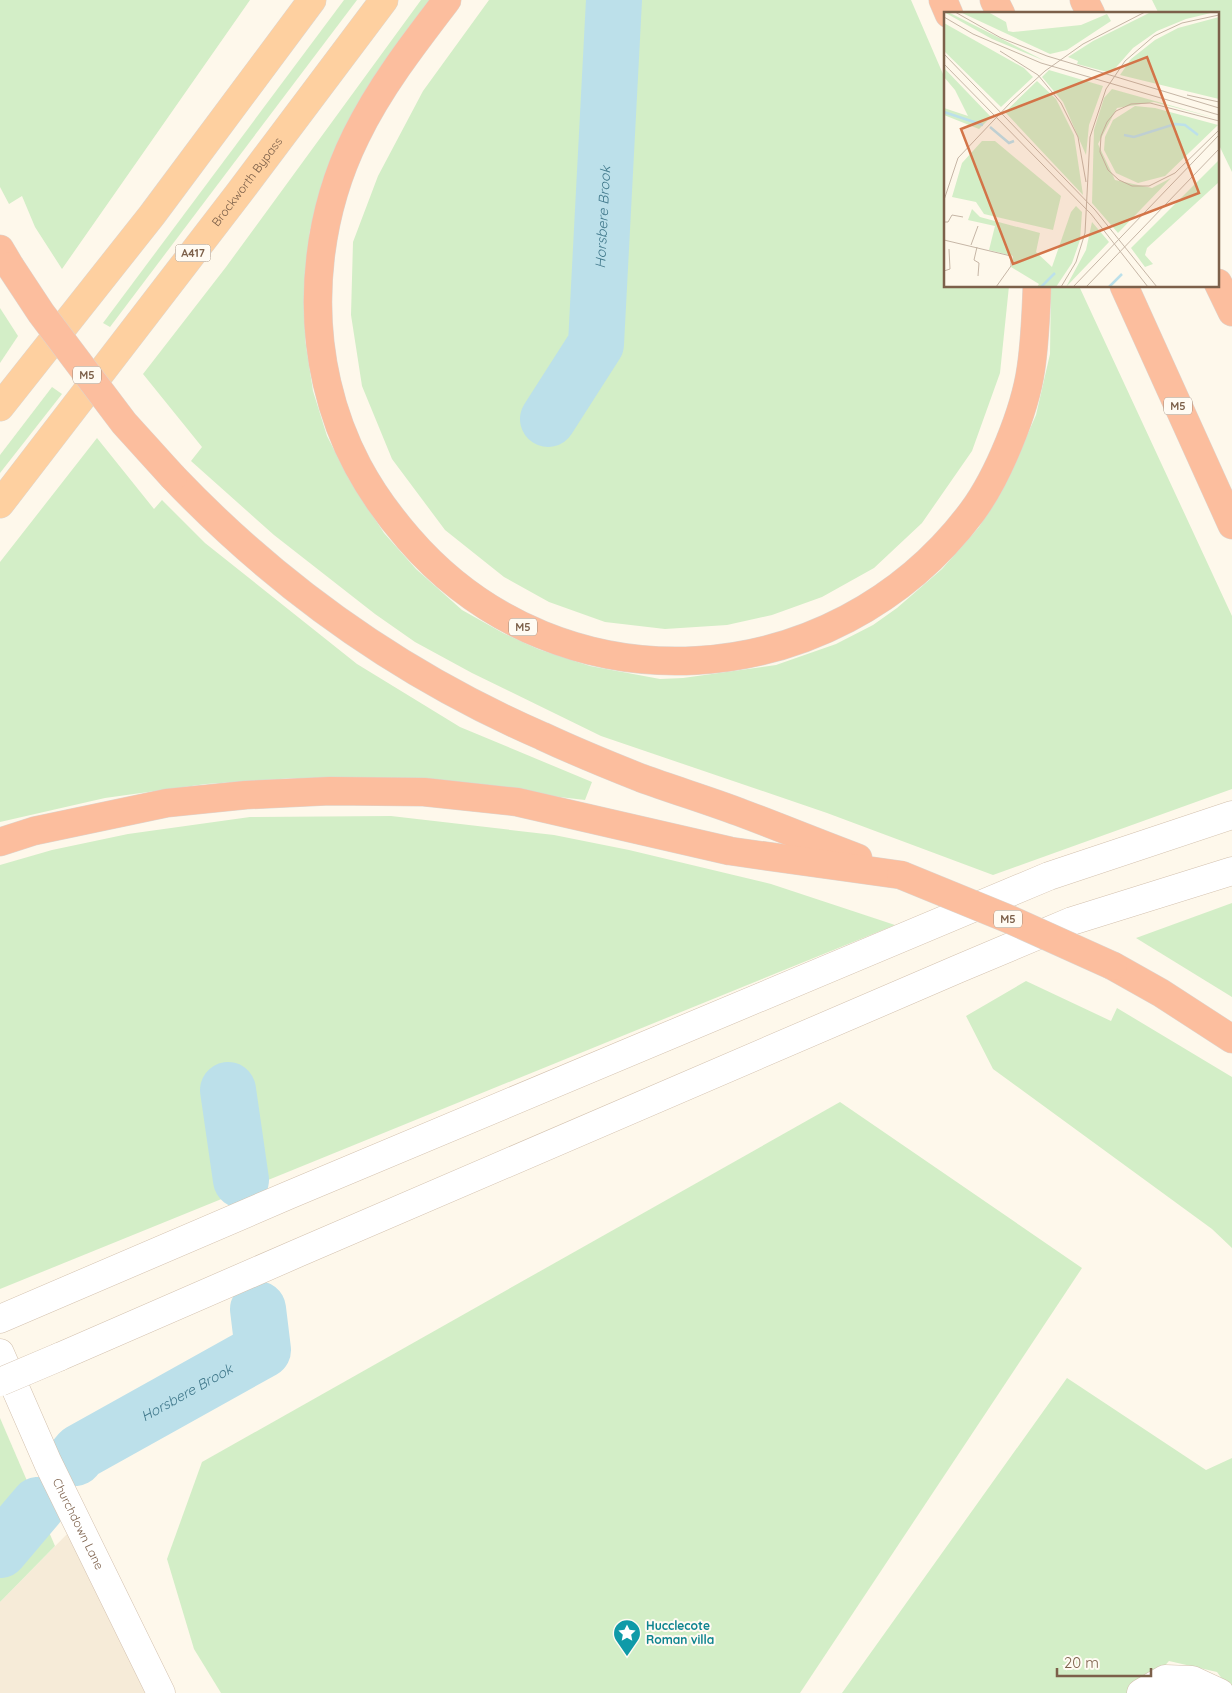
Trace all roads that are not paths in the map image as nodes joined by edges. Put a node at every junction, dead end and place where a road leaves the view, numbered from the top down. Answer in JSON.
{"nodes":[{"id":1,"x":292,"y":0,"type":"edge"},
{"id":2,"x":312,"y":0,"type":"edge"},
{"id":3,"x":384,"y":0,"type":"edge"},
{"id":4,"x":447,"y":0,"type":"edge"},
{"id":5,"x":943,"y":0,"type":"edge"},
{"id":6,"x":994,"y":0,"type":"edge"},
{"id":7,"x":1084,"y":0,"type":"edge"},
{"id":8,"x":948,"y":12,"type":"edge"},
{"id":9,"x":999,"y":12,"type":"edge"},
{"id":10,"x":1090,"y":12,"type":"edge"},
{"id":11,"x":152,"y":215,"type":"junction"},
{"id":12,"x":5,"y":258,"type":"edge"},
{"id":13,"x":1220,"y":287,"type":"edge"},
{"id":14,"x":1036,"y":288,"type":"edge"},
{"id":15,"x":1125,"y":288,"type":"edge"},
{"id":16,"x":1232,"y":312,"type":"edge"},
{"id":17,"x":0,"y":407,"type":"edge"},
{"id":18,"x":0,"y":504,"type":"edge"},
{"id":19,"x":1232,"y":525,"type":"edge"},
{"id":20,"x":1232,"y":815,"type":"edge"},
{"id":21,"x":0,"y":842,"type":"edge"},
{"id":22,"x":1232,"y":871,"type":"edge"},
{"id":23,"x":902,"y":875,"type":"junction"},
{"id":24,"x":1232,"y":1039,"type":"edge"},
{"id":25,"x":0,"y":1319,"type":"edge"},
{"id":26,"x":0,"y":1353,"type":"edge"},
{"id":27,"x":0,"y":1382,"type":"edge"},
{"id":28,"x":161,"y":1693,"type":"edge"},
{"id":29,"x":1141,"y":1693,"type":"edge"},
{"id":30,"x":1220,"y":1693,"type":"edge"}],
"edges":[{"from":1,"to":11,"type":"highway"},
{"from":2,"to":11,"type":"highway"},
{"from":3,"to":18,"type":"highway","name":"Brockworth Bypass","number":"A417"},
{"from":4,"to":14,"type":"highway","number":"M5"},
{"from":5,"to":8,"type":"highway"},
{"from":6,"to":9,"type":"highway"},
{"from":7,"to":10,"type":"highway"},
{"from":11,"to":17,"type":"highway"},
{"from":12,"to":23,"type":"highway","number":"M5","bridge":true},
{"from":13,"to":16,"type":"highway"},
{"from":15,"to":19,"type":"highway","number":"M5"},
{"from":20,"to":25,"type":"street"},
{"from":21,"to":23,"type":"highway","number":"M5"},
{"from":22,"to":27,"type":"street","bridge":true},
{"from":23,"to":24,"type":"highway","number":"M5","bridge":true},
{"from":26,"to":28,"type":"street","name":"Churchdown Lane"},
{"from":29,"to":30,"type":"street"}]}
